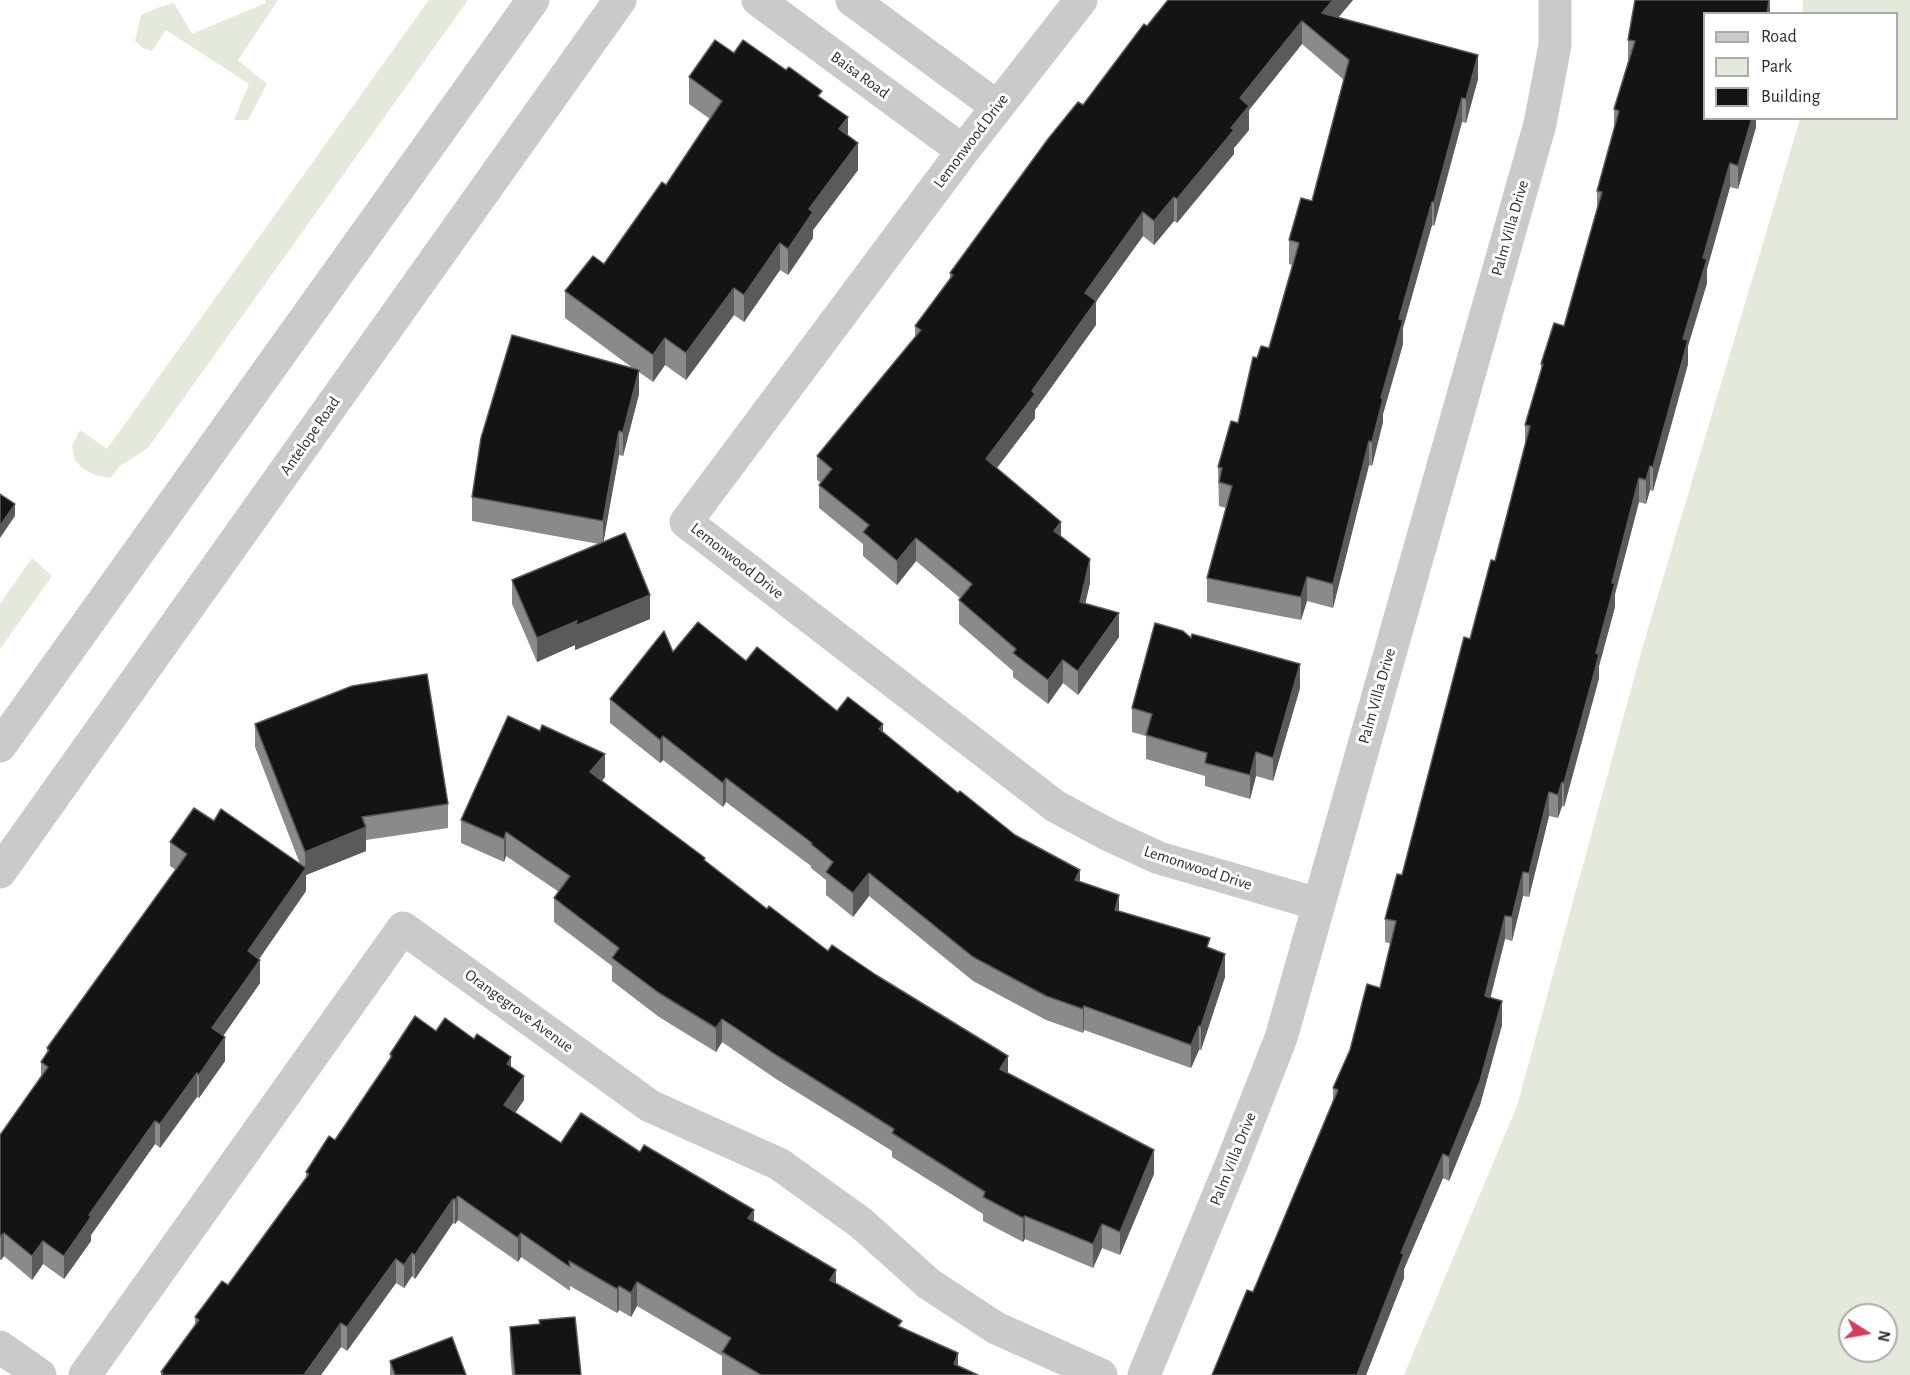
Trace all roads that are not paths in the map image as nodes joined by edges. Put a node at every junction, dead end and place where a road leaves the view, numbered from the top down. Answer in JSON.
{"nodes":[{"id":1,"x":533,"y":0,"type":"edge"},
{"id":2,"x":620,"y":0,"type":"edge"},
{"id":3,"x":758,"y":0,"type":"edge"},
{"id":4,"x":852,"y":0,"type":"edge"},
{"id":5,"x":1081,"y":0,"type":"edge"},
{"id":6,"x":1555,"y":0,"type":"edge"},
{"id":7,"x":996,"y":106,"type":"junction"},
{"id":8,"x":963,"y":151,"type":"junction"},
{"id":9,"x":0,"y":746,"type":"edge"},
{"id":10,"x":0,"y":872,"type":"edge"},
{"id":11,"x":1318,"y":904,"type":"junction"},
{"id":12,"x":0,"y":1347,"type":"edge"},
{"id":13,"x":40,"y":1375,"type":"edge"},
{"id":14,"x":85,"y":1375,"type":"edge"},
{"id":15,"x":1101,"y":1375,"type":"edge"},
{"id":16,"x":1144,"y":1375,"type":"edge"}],
"edges":[{"from":1,"to":9,"type":"street"},
{"from":2,"to":10,"type":"street","name":"Antelope Road"},
{"from":3,"to":8,"type":"street","name":"Baisa Road"},
{"from":4,"to":7,"type":"street"},
{"from":5,"to":7,"type":"street","name":"Lemonwood Drive"},
{"from":6,"to":11,"type":"street","name":"Palm Villa Drive"},
{"from":7,"to":8,"type":"street","name":"Lemonwood Drive"},
{"from":8,"to":11,"type":"street","name":"Lemonwood Drive"},
{"from":11,"to":16,"type":"street","name":"Palm Villa Drive"},
{"from":12,"to":13,"type":"street"},
{"from":14,"to":15,"type":"street","name":"Orangegrove Avenue"}]}
